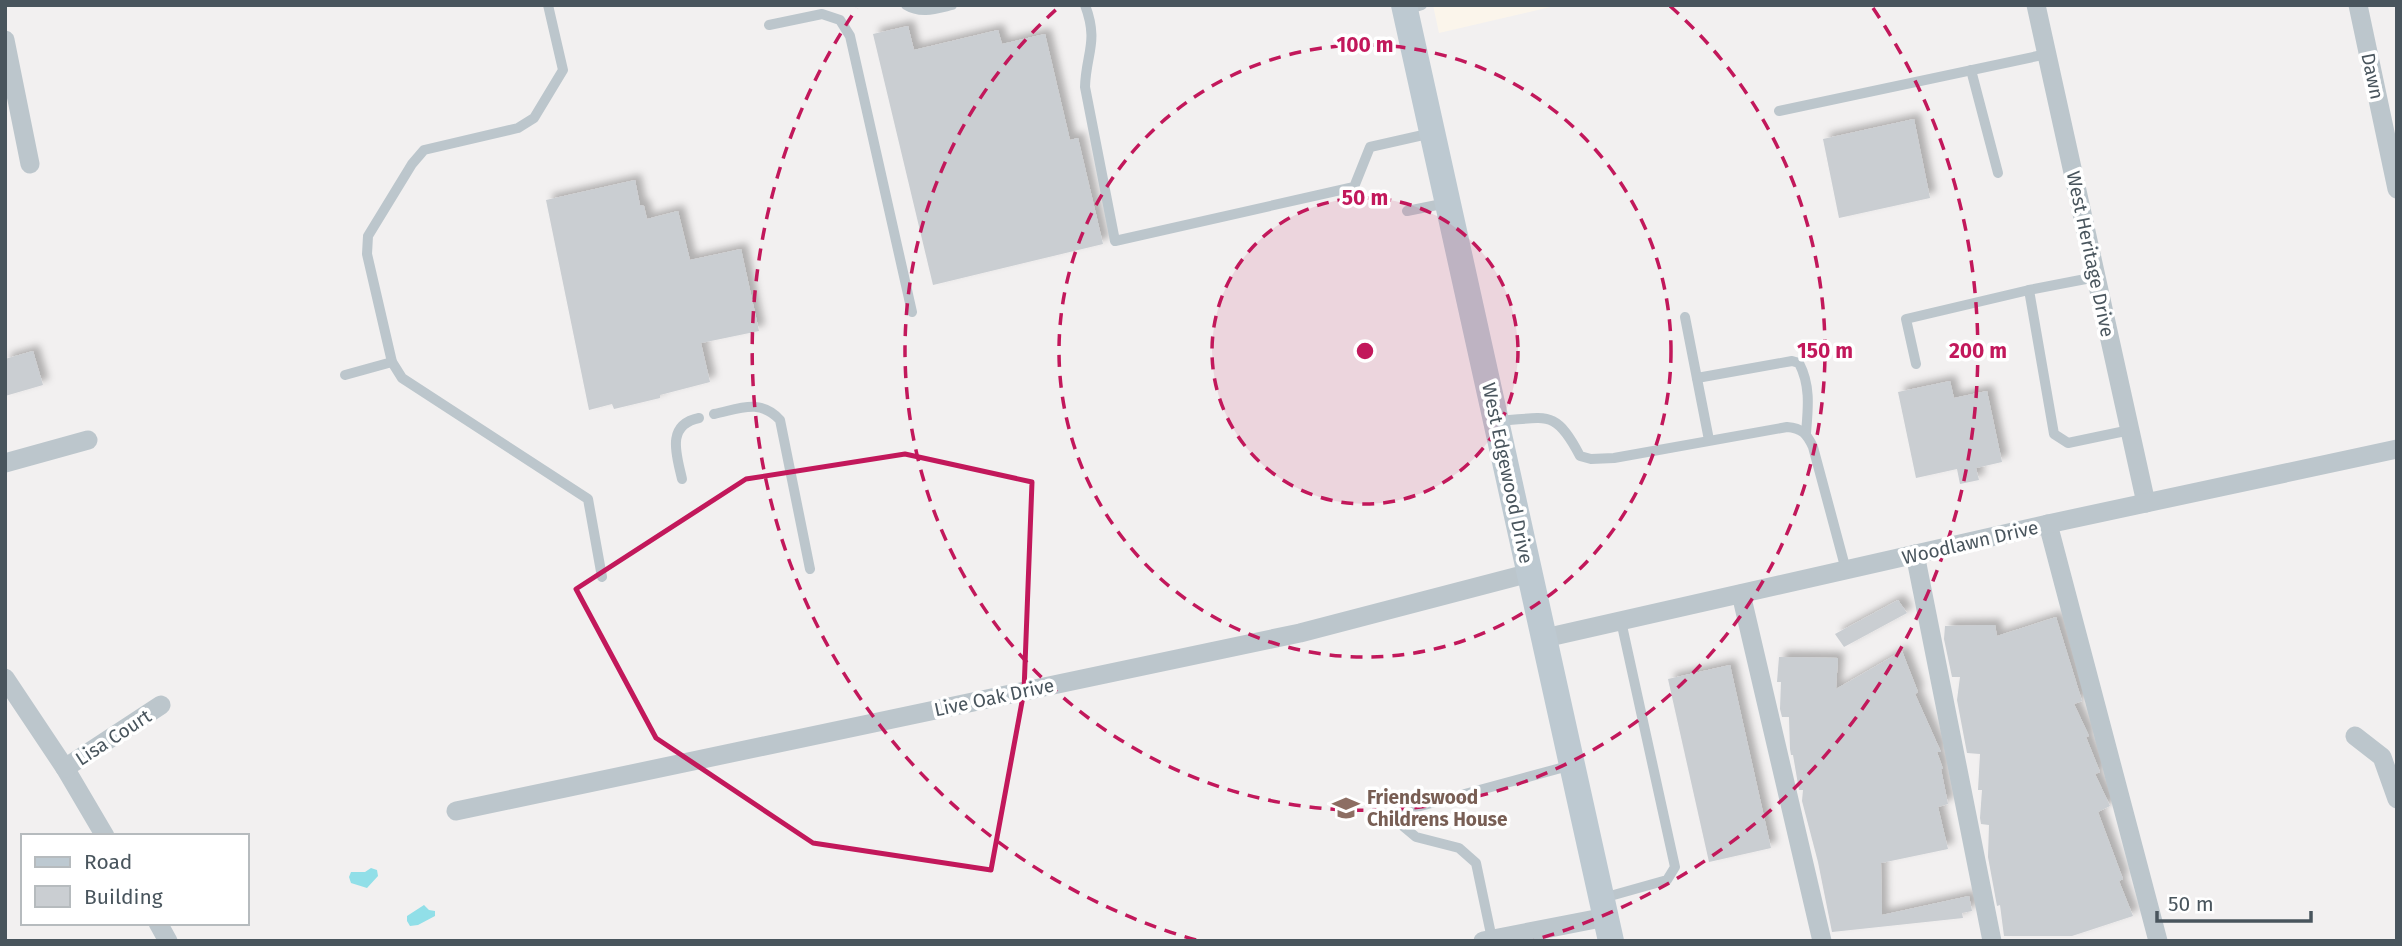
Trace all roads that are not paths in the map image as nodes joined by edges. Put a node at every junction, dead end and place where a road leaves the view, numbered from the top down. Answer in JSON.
{"nodes":[{"id":1,"x":548,"y":5,"type":"edge"},
{"id":2,"x":905,"y":5,"type":"edge"},
{"id":3,"x":952,"y":5,"type":"edge"},
{"id":4,"x":1085,"y":5,"type":"edge"},
{"id":5,"x":2036,"y":5,"type":"edge"},
{"id":6,"x":2358,"y":5,"type":"edge"},
{"id":7,"x":1411,"y":7,"type":"edge"},
{"id":8,"x":769,"y":25,"type":"dead end"},
{"id":9,"x":5,"y":40,"type":"edge"},
{"id":10,"x":2047,"y":54,"type":"junction"},
{"id":11,"x":1971,"y":70,"type":"junction"},
{"id":12,"x":1779,"y":111,"type":"dead end"},
{"id":13,"x":1432,"y":132,"type":"junction"},
{"id":14,"x":30,"y":164,"type":"dead end"},
{"id":15,"x":1998,"y":173,"type":"dead end"},
{"id":16,"x":2397,"y":189,"type":"edge"},
{"id":17,"x":1450,"y":203,"type":"junction"},
{"id":18,"x":1406,"y":211,"type":"dead end"},
{"id":19,"x":2096,"y":278,"type":"junction"},
{"id":20,"x":2029,"y":290,"type":"junction"},
{"id":21,"x":912,"y":313,"type":"dead end"},
{"id":22,"x":1685,"y":317,"type":"dead end"},
{"id":23,"x":392,"y":362,"type":"junction"},
{"id":24,"x":1916,"y":364,"type":"dead end"},
{"id":25,"x":345,"y":375,"type":"dead end"},
{"id":26,"x":1697,"y":378,"type":"junction"},
{"id":27,"x":714,"y":414,"type":"dead end"},
{"id":28,"x":699,"y":418,"type":"dead end"},
{"id":29,"x":1497,"y":421,"type":"junction"},
{"id":30,"x":2130,"y":430,"type":"junction"},
{"id":31,"x":1806,"y":433,"type":"junction"},
{"id":32,"x":88,"y":440,"type":"dead end"},
{"id":33,"x":1709,"y":440,"type":"junction"},
{"id":34,"x":2397,"y":449,"type":"edge"},
{"id":35,"x":5,"y":463,"type":"edge"},
{"id":36,"x":682,"y":479,"type":"dead end"},
{"id":37,"x":2146,"y":503,"type":"junction"},
{"id":38,"x":2048,"y":524,"type":"junction"},
{"id":39,"x":1915,"y":554,"type":"junction"},
{"id":40,"x":810,"y":569,"type":"dead end"},
{"id":41,"x":1846,"y":570,"type":"junction"},
{"id":42,"x":1531,"y":573,"type":"junction"},
{"id":43,"x":602,"y":577,"type":"dead end"},
{"id":44,"x":1741,"y":594,"type":"junction"},
{"id":45,"x":1621,"y":621,"type":"junction"},
{"id":46,"x":1545,"y":638,"type":"junction"},
{"id":47,"x":5,"y":678,"type":"edge"},
{"id":48,"x":161,"y":705,"type":"dead end"},
{"id":49,"x":2355,"y":736,"type":"dead end"},
{"id":50,"x":1573,"y":765,"type":"junction"},
{"id":51,"x":65,"y":768,"type":"junction"},
{"id":52,"x":2397,"y":799,"type":"edge"},
{"id":53,"x":456,"y":811,"type":"dead end"},
{"id":54,"x":104,"y":834,"type":"edge"},
{"id":55,"x":1606,"y":919,"type":"edge"},
{"id":56,"x":159,"y":925,"type":"edge"},
{"id":57,"x":1488,"y":940,"type":"edge"},
{"id":58,"x":168,"y":941,"type":"edge"},
{"id":59,"x":1822,"y":941,"type":"edge"},
{"id":60,"x":1992,"y":941,"type":"edge"},
{"id":61,"x":2158,"y":941,"type":"edge"}],
"edges":[{"from":1,"to":23,"type":"lane"},
{"from":2,"to":3,"type":"lane"},
{"from":4,"to":13,"type":"lane"},
{"from":5,"to":10,"type":"street","name":"West Heritage Drive"},
{"from":6,"to":16,"type":"street","name":"Dawn"},
{"from":7,"to":13,"type":"main road","name":"West Edgewood Drive"},
{"from":8,"to":21,"type":"lane"},
{"from":9,"to":14,"type":"street"},
{"from":10,"to":11,"type":"lane"},
{"from":10,"to":19,"type":"street","name":"West Heritage Drive"},
{"from":11,"to":12,"type":"lane"},
{"from":11,"to":15,"type":"lane"},
{"from":13,"to":17,"type":"main road","name":"West Edgewood Drive"},
{"from":17,"to":18,"type":"lane"},
{"from":17,"to":29,"type":"main road","name":"West Edgewood Drive"},
{"from":19,"to":20,"type":"lane"},
{"from":19,"to":30,"type":"street","name":"West Heritage Drive"},
{"from":20,"to":24,"type":"lane"},
{"from":20,"to":30,"type":"lane"},
{"from":22,"to":26,"type":"lane"},
{"from":23,"to":25,"type":"lane"},
{"from":23,"to":43,"type":"lane"},
{"from":26,"to":31,"type":"lane"},
{"from":26,"to":33,"type":"lane"},
{"from":27,"to":40,"type":"lane"},
{"from":28,"to":36,"type":"lane"},
{"from":29,"to":33,"type":"lane"},
{"from":29,"to":42,"type":"main road","name":"West Edgewood Drive"},
{"from":30,"to":37,"type":"street","name":"West Heritage Drive"},
{"from":31,"to":33,"type":"lane"},
{"from":31,"to":41,"type":"lane"},
{"from":32,"to":35,"type":"street"},
{"from":34,"to":37,"type":"street","name":"Woodlawn Drive"},
{"from":37,"to":38,"type":"street","name":"Woodlawn Drive"},
{"from":38,"to":39,"type":"street","name":"Woodlawn Drive"},
{"from":38,"to":61,"type":"street"},
{"from":39,"to":41,"type":"street","name":"Woodlawn Drive"},
{"from":39,"to":60,"type":"street"},
{"from":41,"to":44,"type":"street","name":"Woodlawn Drive"},
{"from":42,"to":46,"type":"main road","name":"West Edgewood Drive"},
{"from":42,"to":53,"type":"street","name":"Live Oak Drive"},
{"from":44,"to":45,"type":"street","name":"Woodlawn Drive"},
{"from":44,"to":59,"type":"street"},
{"from":45,"to":46,"type":"street","name":"Woodlawn Drive"},
{"from":45,"to":55,"type":"lane"},
{"from":46,"to":50,"type":"main road","name":"West Edgewood Drive"},
{"from":47,"to":51,"type":"street"},
{"from":48,"to":51,"type":"street","name":"Lisa Court"},
{"from":49,"to":52,"type":"street"},
{"from":50,"to":55,"type":"main road","name":"West Edgewood Drive"},
{"from":50,"to":57,"type":"lane"},
{"from":51,"to":54,"type":"street"},
{"from":55,"to":57,"type":"street"},
{"from":56,"to":58,"type":"street"}]}
